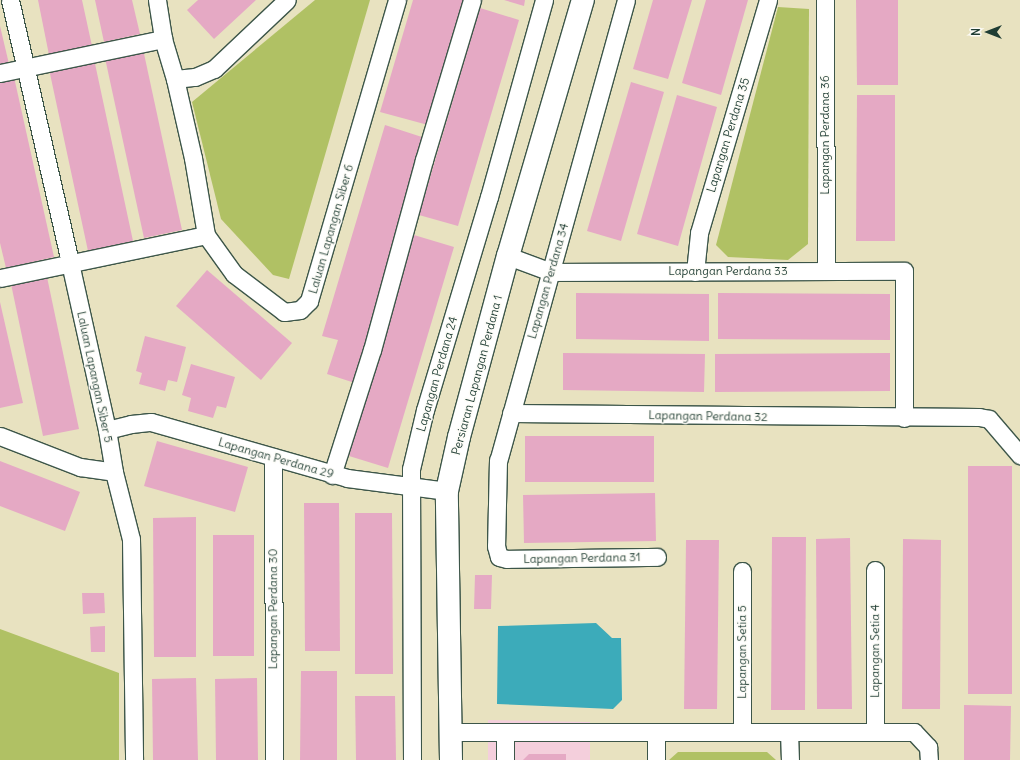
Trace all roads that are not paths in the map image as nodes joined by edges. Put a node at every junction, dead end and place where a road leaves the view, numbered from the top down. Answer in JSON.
{"nodes":[{"id":1,"x":10,"y":0,"type":"edge"},
{"id":2,"x":157,"y":0,"type":"edge"},
{"id":3,"x":287,"y":0,"type":"edge"},
{"id":4,"x":397,"y":0,"type":"edge"},
{"id":5,"x":472,"y":0,"type":"edge"},
{"id":6,"x":544,"y":0,"type":"edge"},
{"id":7,"x":582,"y":0,"type":"edge"},
{"id":8,"x":626,"y":0,"type":"edge"},
{"id":9,"x":768,"y":0,"type":"edge"},
{"id":10,"x":825,"y":0,"type":"edge"},
{"id":11,"x":163,"y":39,"type":"junction"},
{"id":12,"x":26,"y":68,"type":"junction"},
{"id":13,"x":0,"y":74,"type":"edge"},
{"id":14,"x":175,"y":79,"type":"junction"},
{"id":15,"x":206,"y":235,"type":"junction"},
{"id":16,"x":508,"y":256,"type":"junction"},
{"id":17,"x":70,"y":263,"type":"junction"},
{"id":18,"x":826,"y":271,"type":"junction"},
{"id":19,"x":551,"y":272,"type":"junction"},
{"id":20,"x":695,"y":272,"type":"junction"},
{"id":21,"x":0,"y":278,"type":"edge"},
{"id":22,"x":511,"y":413,"type":"junction"},
{"id":23,"x":904,"y":418,"type":"junction"},
{"id":24,"x":107,"y":430,"type":"junction"},
{"id":25,"x":0,"y":436,"type":"edge"},
{"id":26,"x":1020,"y":455,"type":"edge"},
{"id":27,"x":273,"y":457,"type":"junction"},
{"id":28,"x":114,"y":472,"type":"junction"},
{"id":29,"x":332,"y":475,"type":"junction"},
{"id":30,"x":412,"y":488,"type":"junction"},
{"id":31,"x":447,"y":491,"type":"junction"},
{"id":32,"x":657,"y":557,"type":"dead end"},
{"id":33,"x":507,"y":559,"type":"joint"},
{"id":34,"x":875,"y":570,"type":"dead end"},
{"id":35,"x":742,"y":571,"type":"dead end"},
{"id":36,"x":451,"y":732,"type":"junction"},
{"id":37,"x":505,"y":732,"type":"junction"},
{"id":38,"x":656,"y":732,"type":"junction"},
{"id":39,"x":742,"y":732,"type":"junction"},
{"id":40,"x":789,"y":732,"type":"junction"},
{"id":41,"x":875,"y":732,"type":"junction"},
{"id":42,"x":134,"y":760,"type":"edge"},
{"id":43,"x":274,"y":760,"type":"edge"},
{"id":44,"x":412,"y":760,"type":"edge"},
{"id":45,"x":451,"y":760,"type":"edge"},
{"id":46,"x":505,"y":760,"type":"edge"},
{"id":47,"x":656,"y":760,"type":"edge"},
{"id":48,"x":790,"y":760,"type":"edge"},
{"id":49,"x":929,"y":760,"type":"edge"}],
"edges":[{"from":1,"to":12,"type":"street","name":"Laluan Lapangan Siber 5"},
{"from":2,"to":11,"type":"street","name":"Laluan Lapangan Siber 6"},
{"from":3,"to":14,"type":"street"},
{"from":4,"to":15,"type":"street","name":"Laluan Lapangan Siber 6"},
{"from":5,"to":29,"type":"street"},
{"from":6,"to":30,"type":"street","name":"Lapangan Perdana 24"},
{"from":7,"to":16,"type":"street","name":"Persiaran Lapangan Perdana 1"},
{"from":8,"to":19,"type":"street","name":"Lapangan Perdana 34"},
{"from":9,"to":20,"type":"street","name":"Lapangan Perdana 35"},
{"from":10,"to":18,"type":"street","name":"Lapangan Perdana 36"},
{"from":11,"to":12,"type":"street"},
{"from":11,"to":14,"type":"street","name":"Laluan Lapangan Siber 6"},
{"from":12,"to":13,"type":"street"},
{"from":12,"to":17,"type":"street","name":"Laluan Lapangan Siber 5"},
{"from":14,"to":15,"type":"street","name":"Laluan Lapangan Siber 6"},
{"from":15,"to":17,"type":"street"},
{"from":16,"to":19,"type":"street"},
{"from":16,"to":31,"type":"street","name":"Persiaran Lapangan Perdana 1"},
{"from":17,"to":21,"type":"street"},
{"from":17,"to":24,"type":"street","name":"Laluan Lapangan Siber 5"},
{"from":18,"to":20,"type":"street","name":"Lapangan Perdana 33"},
{"from":18,"to":23,"type":"street","name":"Lapangan Perdana 33"},
{"from":19,"to":20,"type":"street","name":"Lapangan Perdana 33"},
{"from":19,"to":22,"type":"street","name":"Lapangan Perdana 34"},
{"from":22,"to":23,"type":"street","name":"Lapangan Perdana 32"},
{"from":22,"to":33,"type":"street","name":"Lapangan Perdana 34"},
{"from":23,"to":26,"type":"street","name":"Lapangan Perdana 32"},
{"from":24,"to":27,"type":"street","name":"Lapangan Perdana 29"},
{"from":24,"to":28,"type":"street","name":"Laluan Lapangan Siber 5"},
{"from":25,"to":28,"type":"street"},
{"from":27,"to":29,"type":"street","name":"Lapangan Perdana 29"},
{"from":27,"to":43,"type":"street","name":"Lapangan Perdana 30"},
{"from":28,"to":42,"type":"street","name":"Laluan Lapangan Siber 5"},
{"from":29,"to":30,"type":"street","name":"Lapangan Perdana 29"},
{"from":30,"to":31,"type":"street","name":"Lapangan Perdana 29"},
{"from":30,"to":44,"type":"street","name":"Lapangan Perdana 24"},
{"from":31,"to":36,"type":"street","name":"Persiaran Lapangan Perdana 1"},
{"from":32,"to":33,"type":"street","name":"Lapangan Perdana 31"},
{"from":34,"to":41,"type":"street","name":"Lapangan Setia 4"},
{"from":35,"to":39,"type":"street","name":"Lapangan Setia 5"},
{"from":36,"to":37,"type":"street"},
{"from":36,"to":45,"type":"street","name":"Persiaran Lapangan Perdana 1"},
{"from":37,"to":38,"type":"street"},
{"from":37,"to":46,"type":"street"},
{"from":38,"to":39,"type":"street"},
{"from":38,"to":47,"type":"street"},
{"from":39,"to":40,"type":"street"},
{"from":40,"to":41,"type":"street"},
{"from":40,"to":48,"type":"street"},
{"from":41,"to":49,"type":"street"}]}
